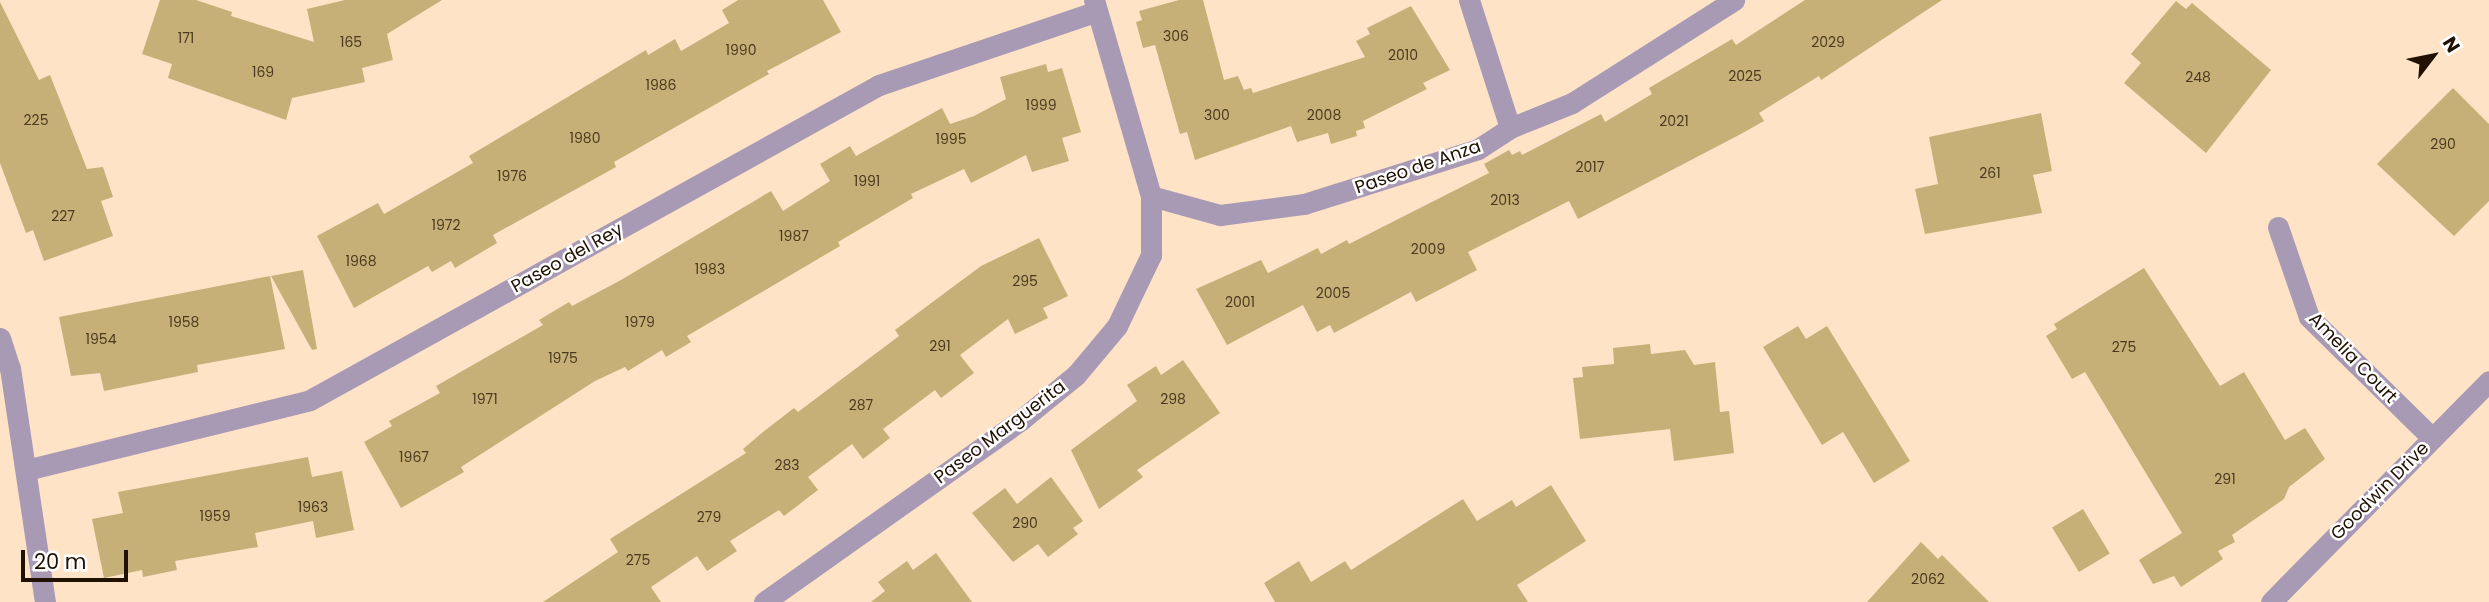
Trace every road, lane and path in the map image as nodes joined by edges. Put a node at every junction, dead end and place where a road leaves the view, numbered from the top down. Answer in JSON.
{"nodes":[{"id":1,"x":1469,"y":0,"type":"edge"},
{"id":2,"x":1734,"y":0,"type":"edge"},
{"id":3,"x":1095,"y":6,"type":"edge"},
{"id":4,"x":1510,"y":128,"type":"junction"},
{"id":5,"x":1151,"y":197,"type":"junction"},
{"id":6,"x":2278,"y":227,"type":"dead end"},
{"id":7,"x":0,"y":338,"type":"edge"},
{"id":8,"x":2489,"y":381,"type":"edge"},
{"id":9,"x":2432,"y":438,"type":"junction"},
{"id":10,"x":26,"y":470,"type":"junction"},
{"id":11,"x":45,"y":602,"type":"edge"},
{"id":12,"x":764,"y":602,"type":"edge"},
{"id":13,"x":2270,"y":602,"type":"edge"}],
"edges":[{"from":1,"to":4,"type":"street"},
{"from":2,"to":4,"type":"street","name":"Paseo de Anza"},
{"from":3,"to":5,"type":"street","name":"Paseo Marguerita"},
{"from":3,"to":10,"type":"street","name":"Paseo del Rey"},
{"from":4,"to":5,"type":"street","name":"Paseo de Anza"},
{"from":5,"to":12,"type":"street","name":"Paseo Marguerita"},
{"from":6,"to":9,"type":"street","name":"Amelia Court"},
{"from":7,"to":10,"type":"street"},
{"from":8,"to":9,"type":"street","name":"Goodwin Drive"},
{"from":9,"to":13,"type":"street","name":"Goodwin Drive"},
{"from":10,"to":11,"type":"street"}]}
